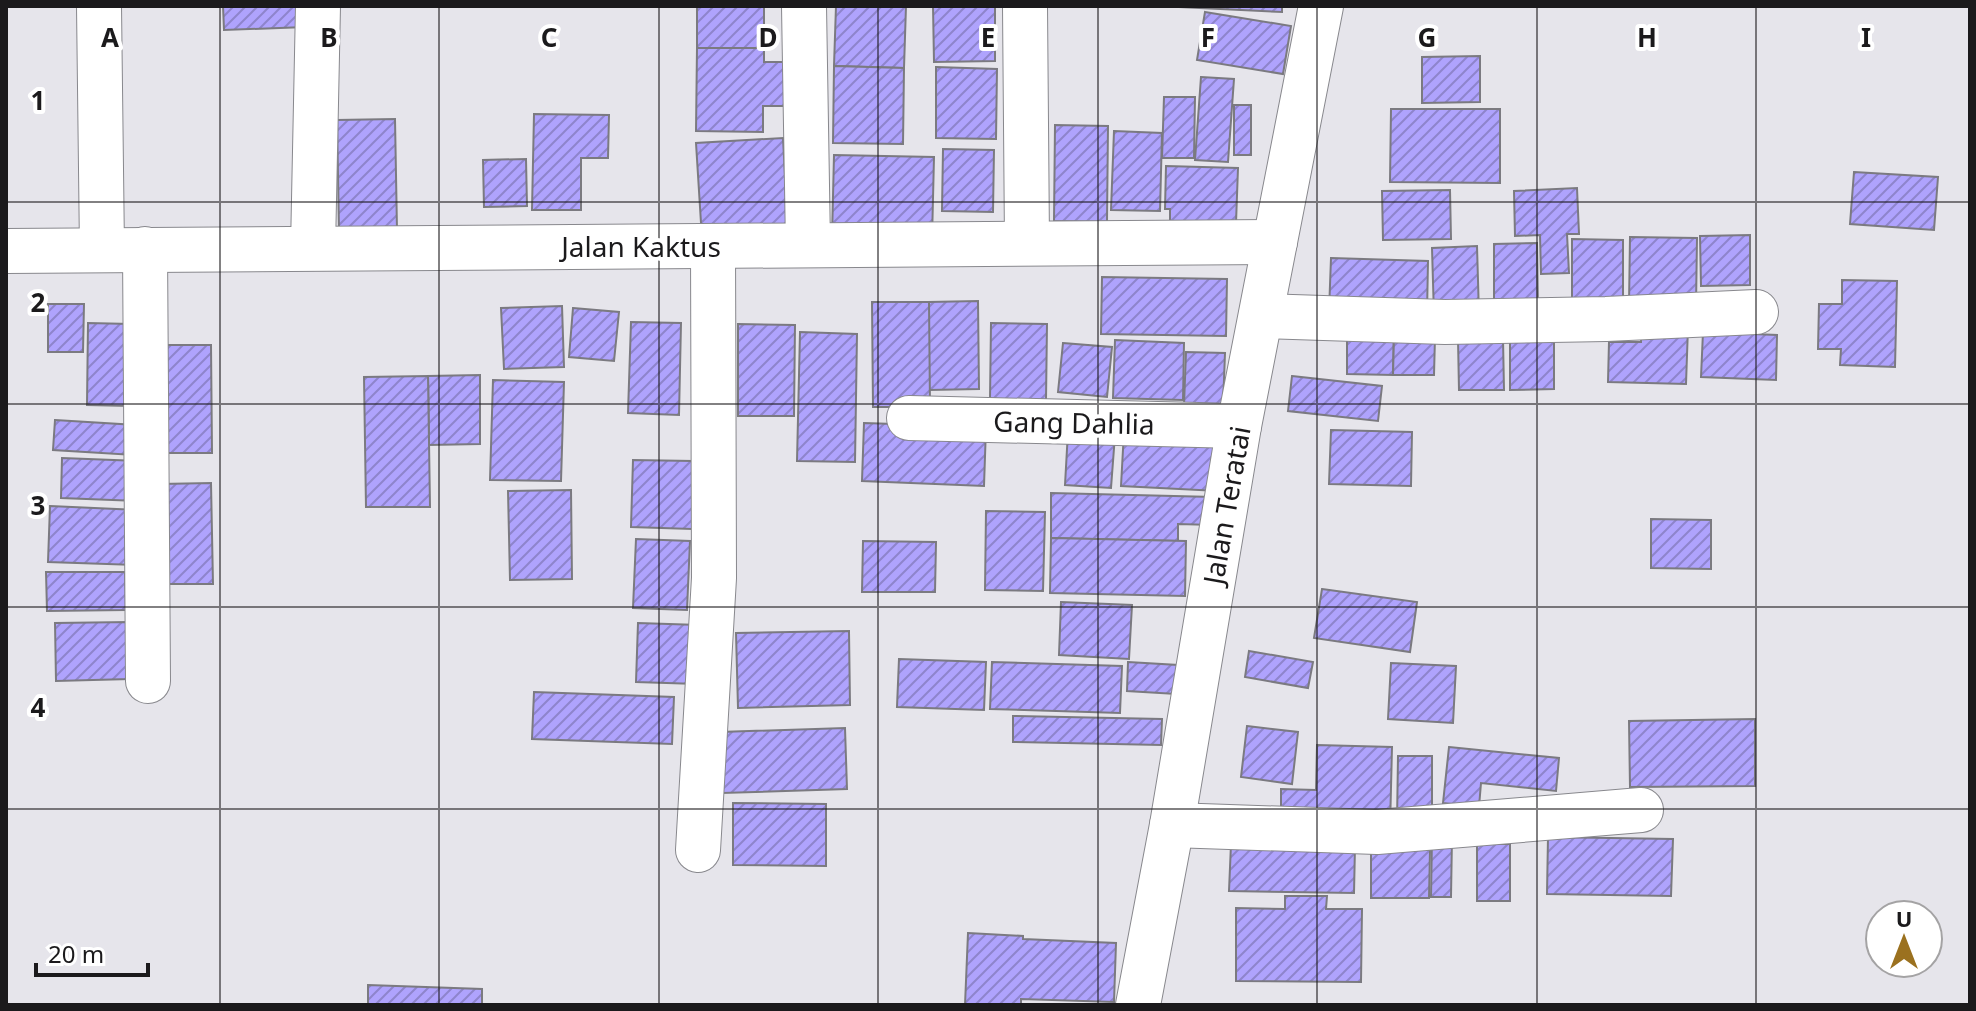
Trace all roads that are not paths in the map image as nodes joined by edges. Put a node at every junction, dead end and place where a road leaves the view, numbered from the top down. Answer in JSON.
{"nodes":[{"id":1,"x":99,"y":6,"type":"edge"},
{"id":2,"x":318,"y":6,"type":"edge"},
{"id":3,"x":804,"y":6,"type":"edge"},
{"id":4,"x":1025,"y":6,"type":"edge"},
{"id":5,"x":1321,"y":6,"type":"edge"},
{"id":6,"x":1275,"y":242,"type":"junction"},
{"id":7,"x":1027,"y":243,"type":"junction"},
{"id":8,"x":808,"y":245,"type":"junction"},
{"id":9,"x":713,"y":246,"type":"junction"},
{"id":10,"x":313,"y":248,"type":"junction"},
{"id":11,"x":145,"y":249,"type":"junction"},
{"id":12,"x":102,"y":250,"type":"junction"},
{"id":13,"x":6,"y":251,"type":"edge"},
{"id":14,"x":1756,"y":312,"type":"dead end"},
{"id":15,"x":1261,"y":316,"type":"junction"},
{"id":16,"x":909,"y":418,"type":"dead end"},
{"id":17,"x":1239,"y":426,"type":"junction"},
{"id":18,"x":148,"y":681,"type":"dead end"},
{"id":19,"x":1641,"y":810,"type":"dead end"},
{"id":20,"x":1172,"y":825,"type":"junction"},
{"id":21,"x":698,"y":850,"type":"dead end"},
{"id":22,"x":1138,"y":1005,"type":"edge"}],
"edges":[{"from":1,"to":12,"type":"street"},
{"from":2,"to":10,"type":"street"},
{"from":3,"to":8,"type":"street"},
{"from":4,"to":7,"type":"street"},
{"from":5,"to":6,"type":"street","name":"Jalan Teratai"},
{"from":6,"to":7,"type":"street","name":"Jalan Kaktus"},
{"from":6,"to":15,"type":"street","name":"Jalan Teratai"},
{"from":7,"to":8,"type":"street","name":"Jalan Kaktus"},
{"from":8,"to":9,"type":"street","name":"Jalan Kaktus"},
{"from":9,"to":10,"type":"street","name":"Jalan Kaktus"},
{"from":9,"to":21,"type":"street"},
{"from":10,"to":11,"type":"street","name":"Jalan Kaktus"},
{"from":11,"to":12,"type":"street","name":"Jalan Kaktus"},
{"from":11,"to":18,"type":"street"},
{"from":12,"to":13,"type":"street","name":"Jalan Kaktus"},
{"from":14,"to":15,"type":"street"},
{"from":15,"to":17,"type":"street","name":"Jalan Teratai"},
{"from":16,"to":17,"type":"street","name":"Gang Dahlia"},
{"from":17,"to":20,"type":"street","name":"Jalan Teratai"},
{"from":19,"to":20,"type":"street"},
{"from":20,"to":22,"type":"street","name":"Jalan Teratai"}]}
